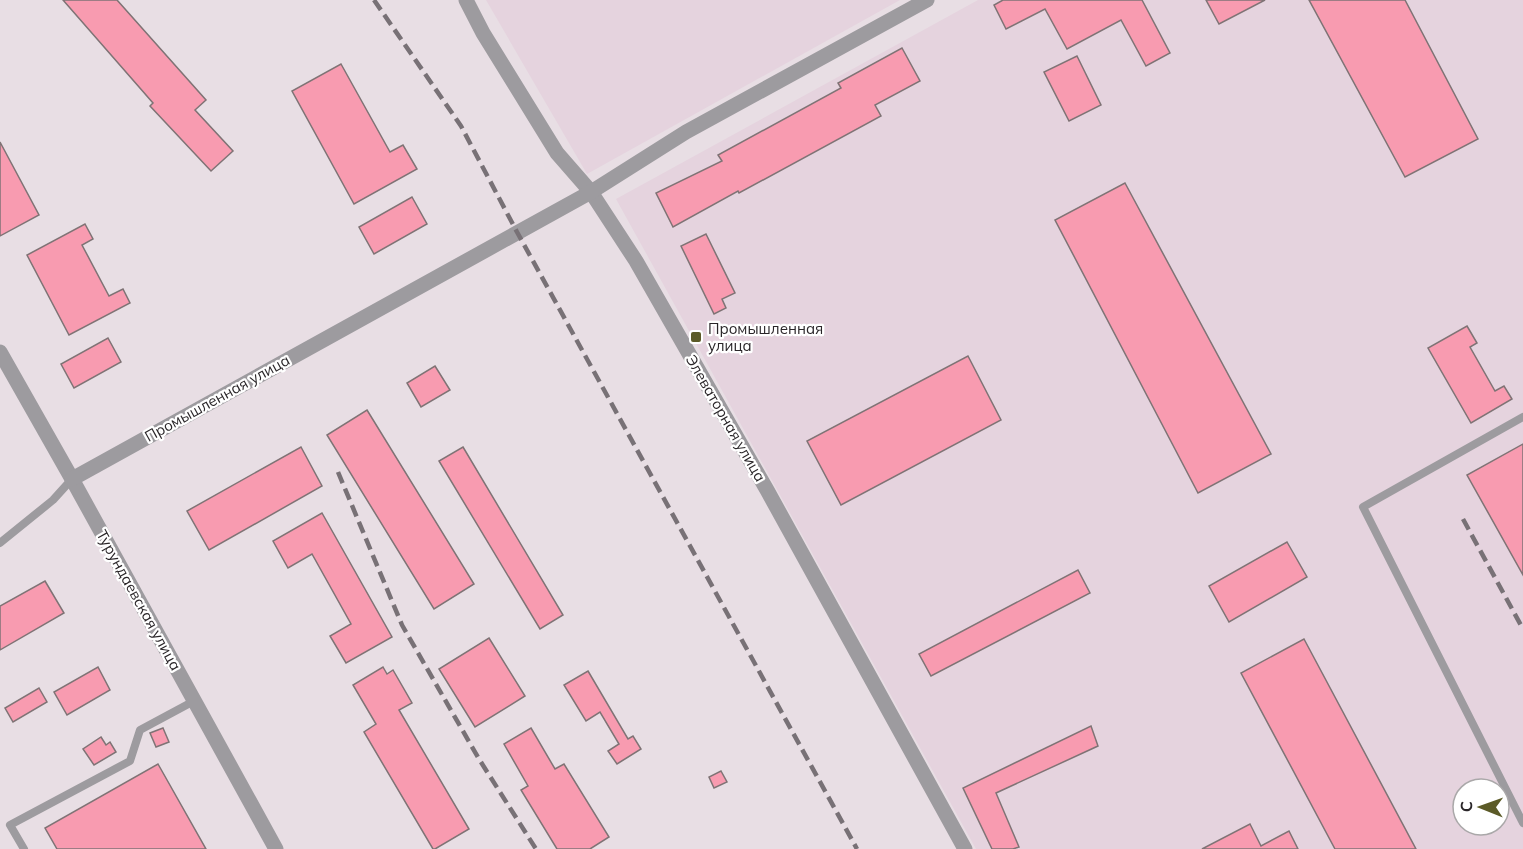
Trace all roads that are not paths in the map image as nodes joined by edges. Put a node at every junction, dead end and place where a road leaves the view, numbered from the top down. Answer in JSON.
{"nodes":[{"id":1,"x":466,"y":0,"type":"edge"},
{"id":2,"x":927,"y":0,"type":"edge"},
{"id":3,"x":591,"y":192,"type":"junction"},
{"id":4,"x":0,"y":352,"type":"edge"},
{"id":5,"x":1523,"y":417,"type":"edge"},
{"id":6,"x":72,"y":479,"type":"junction"},
{"id":7,"x":0,"y":543,"type":"edge"},
{"id":8,"x":194,"y":700,"type":"junction"},
{"id":9,"x":1523,"y":823,"type":"edge"},
{"id":10,"x":24,"y":849,"type":"edge"},
{"id":11,"x":276,"y":849,"type":"edge"},
{"id":12,"x":965,"y":849,"type":"edge"}],
"edges":[{"from":1,"to":3,"type":"street","name":"Элеваторная улица"},
{"from":2,"to":3,"type":"street","name":"Промышленная улица"},
{"from":3,"to":6,"type":"street","name":"Промышленная улица"},
{"from":3,"to":12,"type":"street","name":"Элеваторная улица"},
{"from":4,"to":6,"type":"street","name":"Турундаевская улица"},
{"from":5,"to":9,"type":"lane"},
{"from":6,"to":7,"type":"lane"},
{"from":6,"to":8,"type":"street","name":"Турундаевская улица"},
{"from":8,"to":10,"type":"lane"},
{"from":8,"to":11,"type":"street","name":"Турундаевская улица"}]}
